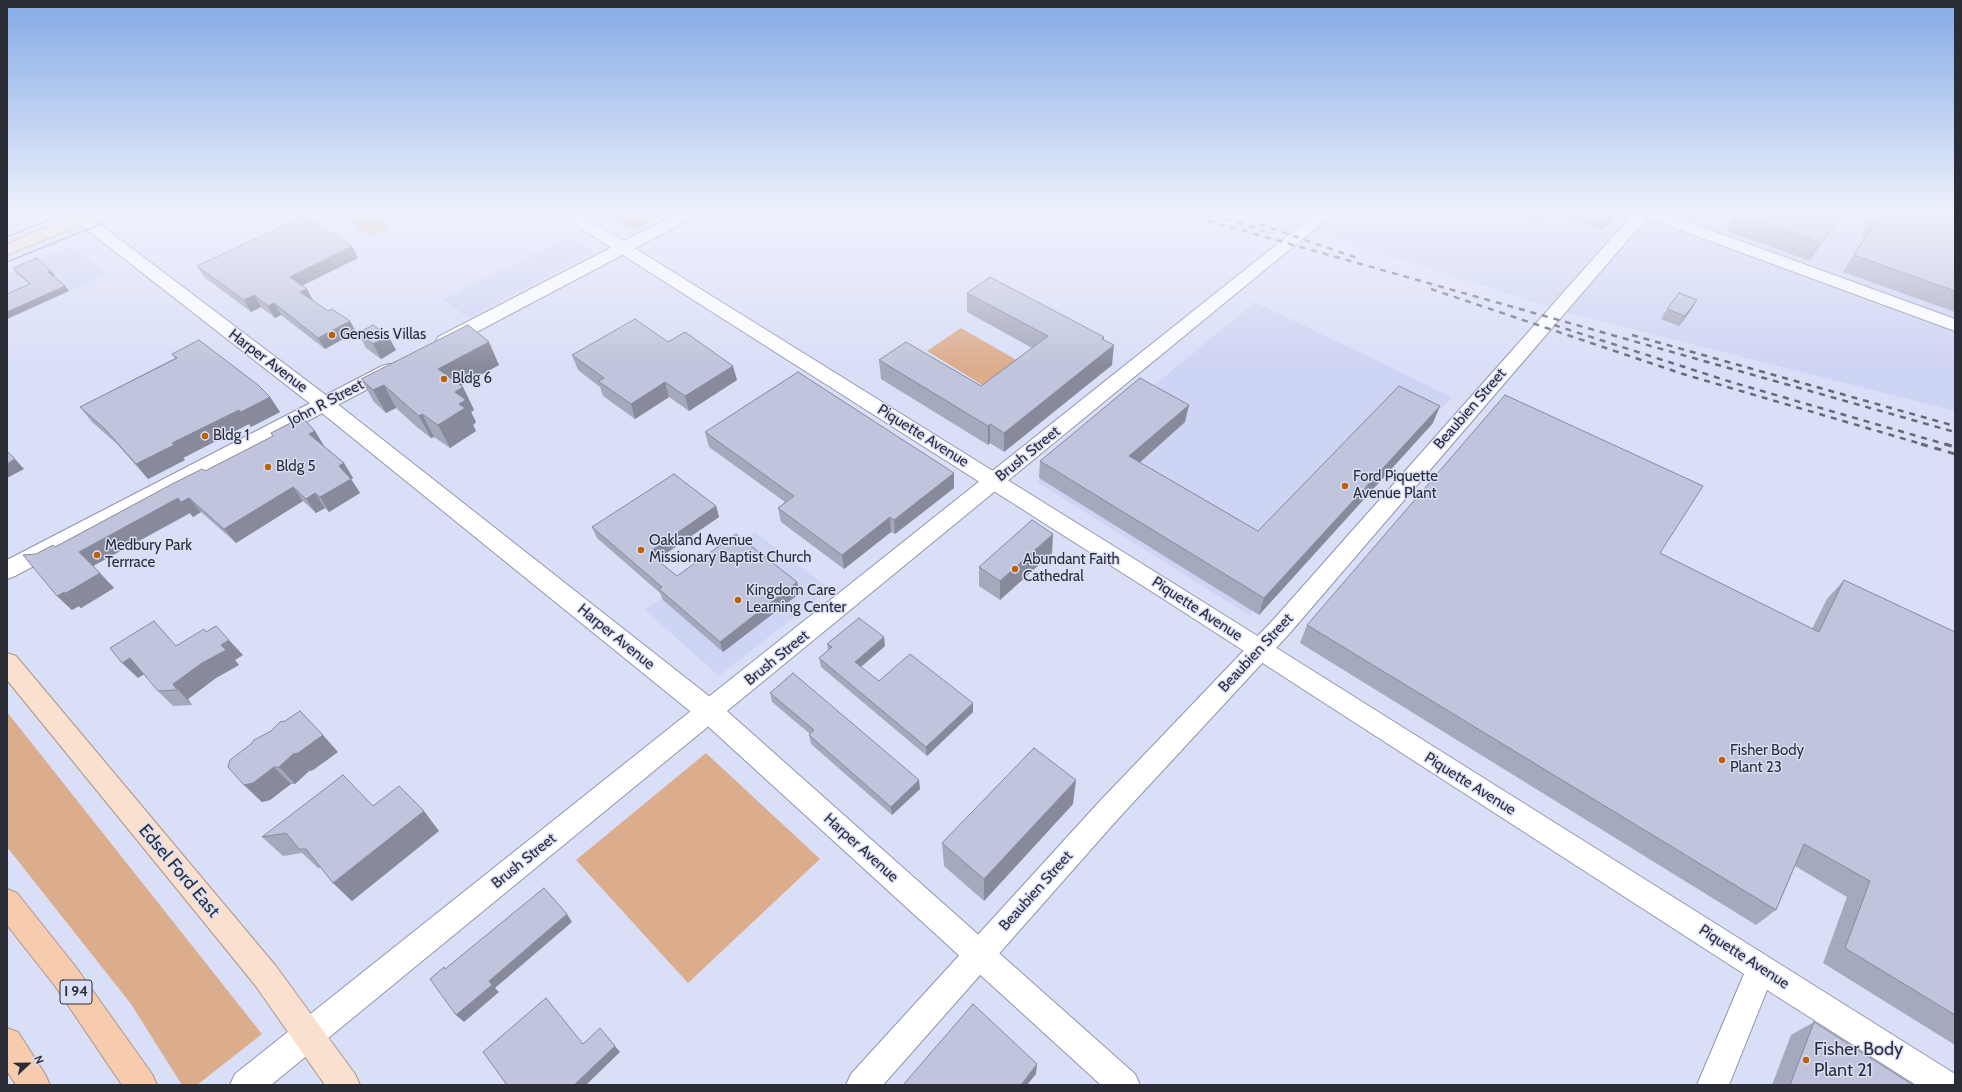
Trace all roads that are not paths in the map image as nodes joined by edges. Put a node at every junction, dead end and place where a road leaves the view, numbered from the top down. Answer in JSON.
{"nodes":[{"id":1,"x":149,"y":265,"type":"edge"},
{"id":2,"x":591,"y":265,"type":"edge"},
{"id":3,"x":651,"y":265,"type":"edge"},
{"id":4,"x":1262,"y":265,"type":"edge"},
{"id":5,"x":1597,"y":265,"type":"edge"},
{"id":6,"x":1791,"y":265,"type":"edge"},
{"id":7,"x":1955,"y":325,"type":"edge"},
{"id":8,"x":430,"y":349,"type":"edge"},
{"id":9,"x":402,"y":363,"type":"edge"},
{"id":10,"x":324,"y":404,"type":"junction"},
{"id":11,"x":995,"y":481,"type":"junction"},
{"id":12,"x":7,"y":570,"type":"edge"},
{"id":13,"x":1259,"y":650,"type":"junction"},
{"id":14,"x":7,"y":663,"type":"edge"},
{"id":15,"x":710,"y":712,"type":"junction"},
{"id":16,"x":7,"y":903,"type":"edge"},
{"id":17,"x":979,"y":955,"type":"junction"},
{"id":18,"x":1761,"y":969,"type":"junction"},
{"id":19,"x":309,"y":1035,"type":"junction"},
{"id":20,"x":7,"y":1044,"type":"edge"},
{"id":21,"x":248,"y":1084,"type":"edge"},
{"id":22,"x":34,"y":1085,"type":"edge"},
{"id":23,"x":140,"y":1085,"type":"edge"},
{"id":24,"x":344,"y":1085,"type":"edge"},
{"id":25,"x":862,"y":1085,"type":"edge"},
{"id":26,"x":1124,"y":1085,"type":"edge"},
{"id":27,"x":1713,"y":1085,"type":"edge"},
{"id":28,"x":1944,"y":1085,"type":"edge"}],
"edges":[{"from":1,"to":10,"type":"street","name":"Harper Avenue"},
{"from":2,"to":8,"type":"street"},
{"from":3,"to":11,"type":"street","name":"Piquette Avenue"},
{"from":4,"to":11,"type":"street","name":"Brush Street"},
{"from":5,"to":13,"type":"street","name":"Beaubien Street"},
{"from":6,"to":7,"type":"street"},
{"from":9,"to":10,"type":"street","name":"John R Street"},
{"from":10,"to":12,"type":"street","name":"John R Street"},
{"from":10,"to":15,"type":"street","name":"Harper Avenue"},
{"from":11,"to":13,"type":"street","name":"Piquette Avenue"},
{"from":11,"to":15,"type":"street","name":"Brush Street"},
{"from":13,"to":17,"type":"street","name":"Beaubien Street"},
{"from":13,"to":18,"type":"street","name":"Piquette Avenue"},
{"from":14,"to":19,"type":"main road","name":"Edsel Ford East"},
{"from":15,"to":17,"type":"street","name":"Harper Avenue"},
{"from":15,"to":19,"type":"street","name":"Brush Street"},
{"from":16,"to":23,"type":"highway","number":"I 94"},
{"from":17,"to":25,"type":"street","name":"Beaubien Street"},
{"from":17,"to":26,"type":"street","name":"Harper Avenue"},
{"from":18,"to":27,"type":"street"},
{"from":18,"to":28,"type":"street","name":"Piquette Avenue"},
{"from":19,"to":21,"type":"street","name":"Brush Street"},
{"from":19,"to":24,"type":"main road","name":"Edsel Ford East"},
{"from":20,"to":22,"type":"highway"}]}
